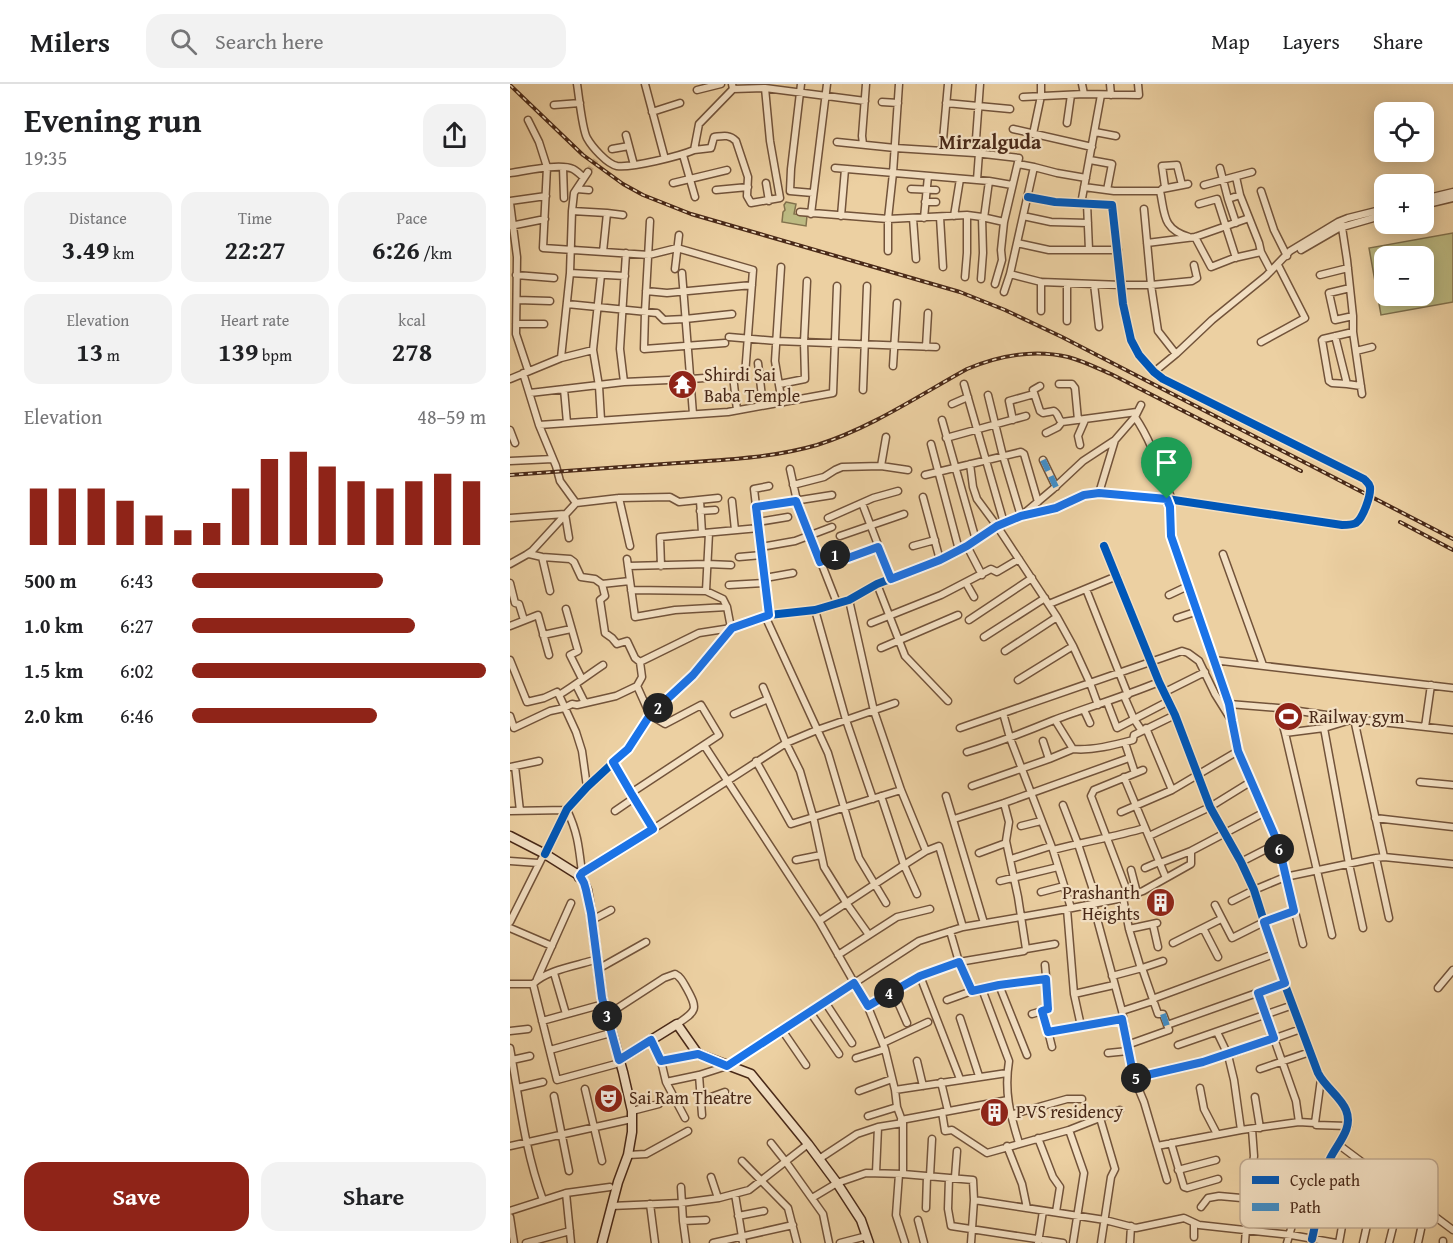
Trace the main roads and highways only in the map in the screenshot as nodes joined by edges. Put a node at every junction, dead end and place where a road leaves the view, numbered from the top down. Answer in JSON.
{"nodes":[{"id":1,"x":510,"y":836,"type":"edge"},
{"id":2,"x":510,"y":841,"type":"edge"},
{"id":3,"x":542,"y":859,"type":"junction"},
{"id":4,"x":580,"y":876,"type":"junction"},
{"id":5,"x":617,"y":1062,"type":"junction"},
{"id":6,"x":868,"y":1240,"type":"edge"},
{"id":7,"x":596,"y":1243,"type":"edge"},
{"id":8,"x":602,"y":1243,"type":"edge"}],
"edges":[{"from":1,"to":3,"type":"main road"},
{"from":2,"to":3,"type":"main road"},
{"from":3,"to":4,"type":"main road"},
{"from":4,"to":5,"type":"main road"},
{"from":4,"to":5,"type":"main road"},
{"from":5,"to":6,"type":"main road"},
{"from":5,"to":7,"type":"main road"},
{"from":5,"to":8,"type":"main road"}]}
